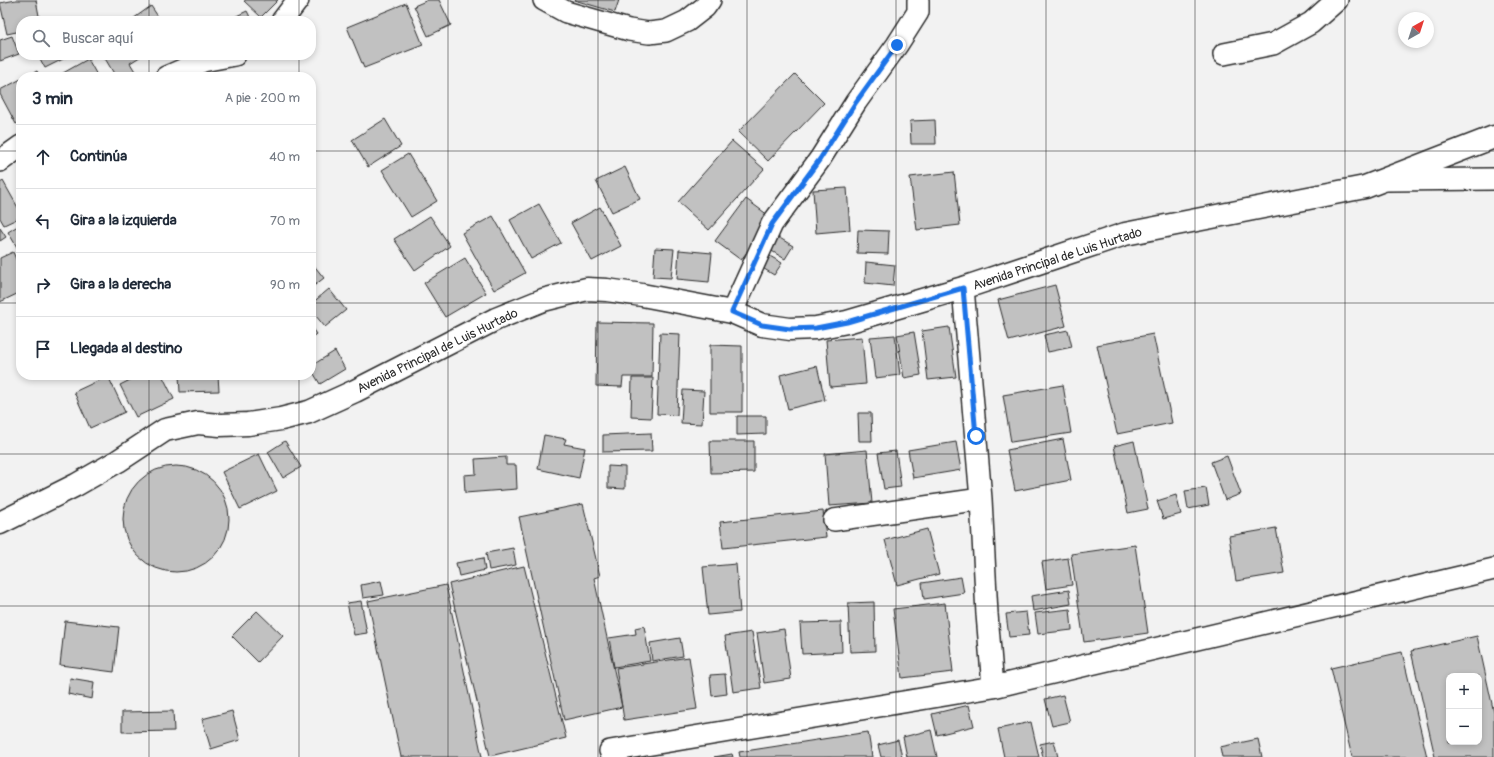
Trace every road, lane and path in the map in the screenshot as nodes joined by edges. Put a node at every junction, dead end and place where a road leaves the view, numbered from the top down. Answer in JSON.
{"nodes":[{"id":1,"x":298,"y":0,"type":"edge"},
{"id":2,"x":544,"y":0,"type":"edge"},
{"id":3,"x":710,"y":0,"type":"edge"},
{"id":4,"x":918,"y":0,"type":"edge"},
{"id":5,"x":1337,"y":0,"type":"edge"},
{"id":6,"x":286,"y":16,"type":"edge"},
{"id":7,"x":1224,"y":54,"type":"dead end"},
{"id":8,"x":208,"y":60,"type":"edge"},
{"id":9,"x":178,"y":72,"type":"edge"},
{"id":10,"x":1494,"y":137,"type":"edge"},
{"id":11,"x":16,"y":150,"type":"edge"},
{"id":12,"x":0,"y":161,"type":"edge"},
{"id":13,"x":1494,"y":178,"type":"edge"},
{"id":14,"x":1386,"y":180,"type":"junction"},
{"id":15,"x":963,"y":288,"type":"junction"},
{"id":16,"x":732,"y":312,"type":"junction"},
{"id":17,"x":981,"y":499,"type":"junction"},
{"id":18,"x":834,"y":520,"type":"dead end"},
{"id":19,"x":0,"y":523,"type":"edge"},
{"id":20,"x":1494,"y":569,"type":"edge"},
{"id":21,"x":993,"y":687,"type":"junction"},
{"id":22,"x":610,"y":751,"type":"dead end"}],
"edges":[{"from":1,"to":6,"type":"street"},
{"from":2,"to":3,"type":"street"},
{"from":4,"to":16,"type":"street"},
{"from":5,"to":7,"type":"street"},
{"from":8,"to":9,"type":"street"},
{"from":10,"to":14,"type":"street","name":"Avenida Principal de Luis Hurtado"},
{"from":11,"to":12,"type":"street"},
{"from":13,"to":14,"type":"street"},
{"from":14,"to":15,"type":"street","name":"Avenida Principal de Luis Hurtado"},
{"from":15,"to":16,"type":"street","name":"Avenida Principal de Luis Hurtado"},
{"from":15,"to":17,"type":"street"},
{"from":16,"to":19,"type":"street","name":"Avenida Principal de Luis Hurtado"},
{"from":17,"to":18,"type":"street"},
{"from":17,"to":21,"type":"street"},
{"from":20,"to":21,"type":"street"},
{"from":21,"to":22,"type":"street"}]}
